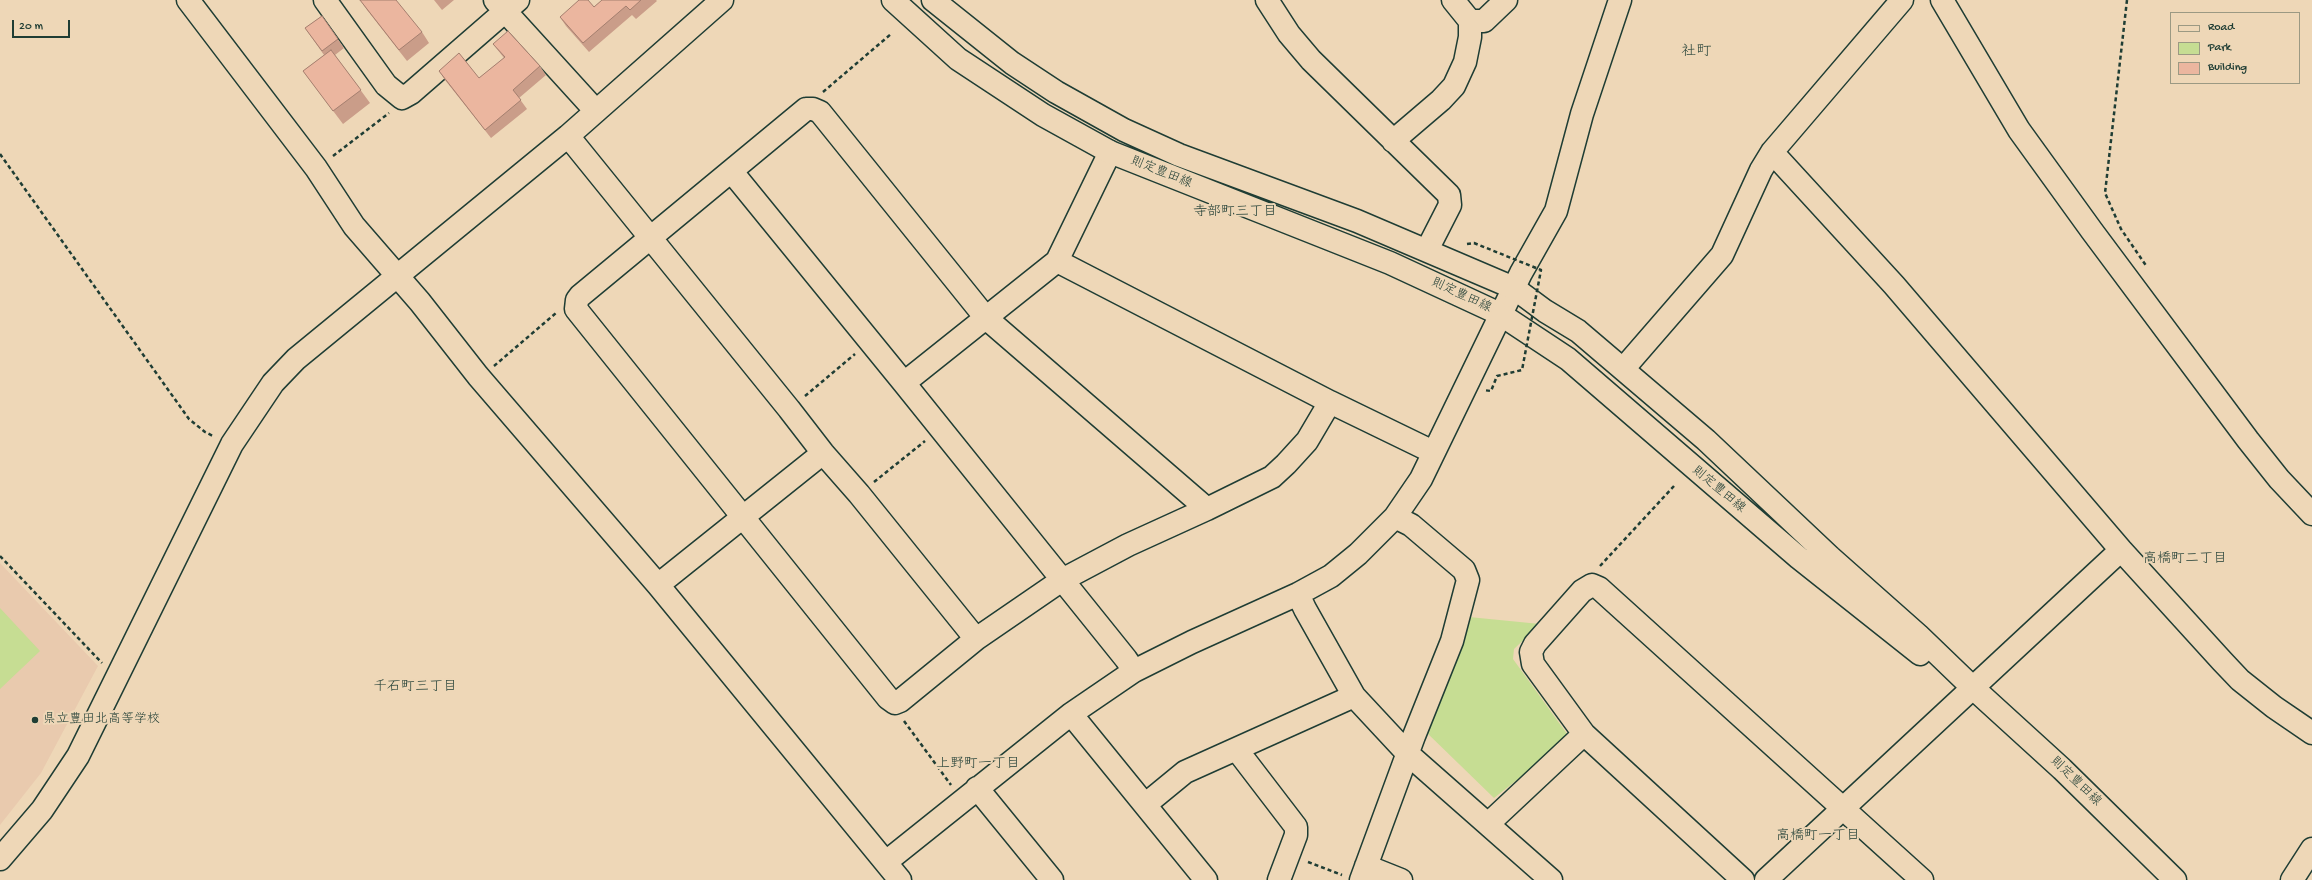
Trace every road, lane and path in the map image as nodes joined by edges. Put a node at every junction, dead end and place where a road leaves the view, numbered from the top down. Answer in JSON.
{"nodes":[{"id":1,"x":188,"y":0,"type":"edge"},
{"id":2,"x":325,"y":0,"type":"edge"},
{"id":3,"x":722,"y":0,"type":"edge"},
{"id":4,"x":893,"y":0,"type":"edge"},
{"id":5,"x":933,"y":0,"type":"edge"},
{"id":6,"x":1267,"y":0,"type":"edge"},
{"id":7,"x":1453,"y":0,"type":"edge"},
{"id":8,"x":1506,"y":0,"type":"edge"},
{"id":9,"x":1620,"y":0,"type":"edge"},
{"id":10,"x":1902,"y":0,"type":"edge"},
{"id":11,"x":1942,"y":0,"type":"edge"},
{"id":12,"x":2127,"y":0,"type":"edge"},
{"id":13,"x":506,"y":4,"type":"edge"},
{"id":14,"x":1470,"y":21,"type":"junction"},
{"id":15,"x":891,"y":34,"type":"dead end"},
{"id":16,"x":402,"y":98,"type":"junction"},
{"id":17,"x":813,"y":109,"type":"junction"},
{"id":18,"x":595,"y":110,"type":"junction"},
{"id":19,"x":568,"y":136,"type":"junction"},
{"id":20,"x":1392,"y":142,"type":"junction"},
{"id":21,"x":1110,"y":152,"type":"junction"},
{"id":22,"x":1772,"y":152,"type":"junction"},
{"id":23,"x":0,"y":154,"type":"edge"},
{"id":24,"x":328,"y":160,"type":"dead end"},
{"id":25,"x":732,"y":172,"type":"junction"},
{"id":26,"x":2105,"y":193,"type":"dead end"},
{"id":27,"x":651,"y":238,"type":"junction"},
{"id":28,"x":1467,"y":244,"type":"dead end"},
{"id":29,"x":1427,"y":250,"type":"junction"},
{"id":30,"x":1057,"y":261,"type":"junction"},
{"id":31,"x":397,"y":276,"type":"junction"},
{"id":32,"x":1514,"y":288,"type":"junction"},
{"id":33,"x":576,"y":304,"type":"junction"},
{"id":34,"x":1500,"y":314,"type":"junction"},
{"id":35,"x":986,"y":318,"type":"junction"},
{"id":36,"x":870,"y":343,"type":"junction"},
{"id":37,"x":1624,"y":368,"type":"junction"},
{"id":38,"x":490,"y":370,"type":"dead end"},
{"id":39,"x":904,"y":383,"type":"junction"},
{"id":40,"x":1483,"y":390,"type":"dead end"},
{"id":41,"x":1330,"y":402,"type":"junction"},
{"id":42,"x":789,"y":409,"type":"junction"},
{"id":43,"x":940,"y":428,"type":"junction"},
{"id":44,"x":232,"y":444,"type":"junction"},
{"id":45,"x":1433,"y":452,"type":"junction"},
{"id":46,"x":823,"y":453,"type":"junction"},
{"id":47,"x":1674,"y":486,"type":"dead end"},
{"id":48,"x":859,"y":494,"type":"junction"},
{"id":49,"x":1207,"y":509,"type":"junction"},
{"id":50,"x":2312,"y":514,"type":"edge"},
{"id":51,"x":742,"y":515,"type":"junction"},
{"id":52,"x":1395,"y":517,"type":"junction"},
{"id":53,"x":2121,"y":550,"type":"junction"},
{"id":54,"x":0,"y":556,"type":"edge"},
{"id":55,"x":1062,"y":580,"type":"junction"},
{"id":56,"x":658,"y":585,"type":"junction"},
{"id":57,"x":1592,"y":585,"type":"junction"},
{"id":58,"x":1298,"y":594,"type":"junction"},
{"id":59,"x":976,"y":639,"type":"junction"},
{"id":60,"x":1134,"y":671,"type":"junction"},
{"id":61,"x":117,"y":678,"type":"junction"},
{"id":62,"x":1972,"y":687,"type":"junction"},
{"id":63,"x":1354,"y":696,"type":"junction"},
{"id":64,"x":895,"y":703,"type":"junction"},
{"id":65,"x":1071,"y":714,"type":"junction"},
{"id":66,"x":1584,"y":734,"type":"junction"},
{"id":67,"x":2312,"y":734,"type":"edge"},
{"id":68,"x":1237,"y":750,"type":"junction"},
{"id":69,"x":1408,"y":754,"type":"junction"},
{"id":70,"x":952,"y":787,"type":"dead end"},
{"id":71,"x":977,"y":788,"type":"junction"},
{"id":72,"x":1146,"y":804,"type":"junction"},
{"id":73,"x":1843,"y":809,"type":"junction"},
{"id":74,"x":1488,"y":824,"type":"junction"},
{"id":75,"x":2312,"y":849,"type":"edge"},
{"id":76,"x":1288,"y":854,"type":"junction"},
{"id":77,"x":0,"y":859,"type":"edge"},
{"id":78,"x":886,"y":862,"type":"junction"},
{"id":79,"x":1358,"y":875,"type":"edge"},
{"id":80,"x":900,"y":880,"type":"edge"},
{"id":81,"x":1052,"y":880,"type":"edge"},
{"id":82,"x":1206,"y":880,"type":"edge"},
{"id":83,"x":1279,"y":880,"type":"edge"},
{"id":84,"x":1401,"y":880,"type":"edge"},
{"id":85,"x":1551,"y":880,"type":"edge"},
{"id":86,"x":1743,"y":880,"type":"edge"},
{"id":87,"x":1766,"y":880,"type":"edge"},
{"id":88,"x":1922,"y":880,"type":"edge"},
{"id":89,"x":2175,"y":880,"type":"edge"},
{"id":90,"x":2292,"y":880,"type":"edge"}],
"edges":[{"from":1,"to":31,"type":"street"},
{"from":2,"to":16,"type":"street"},
{"from":3,"to":18,"type":"street"},
{"from":4,"to":21,"type":"street","name":"則定豊田線"},
{"from":5,"to":29,"type":"street","name":"則定豊田線"},
{"from":6,"to":20,"type":"street"},
{"from":7,"to":14,"type":"street"},
{"from":8,"to":14,"type":"street"},
{"from":9,"to":32,"type":"street"},
{"from":10,"to":22,"type":"street"},
{"from":11,"to":50,"type":"street"},
{"from":12,"to":26,"type":"path"},
{"from":13,"to":16,"type":"street"},
{"from":13,"to":18,"type":"street"},
{"from":14,"to":20,"type":"street"},
{"from":15,"to":17,"type":"path"},
{"from":16,"to":24,"type":"path"},
{"from":17,"to":25,"type":"street"},
{"from":17,"to":35,"type":"street"},
{"from":18,"to":19,"type":"street"},
{"from":19,"to":27,"type":"street"},
{"from":19,"to":31,"type":"street"},
{"from":20,"to":29,"type":"street"},
{"from":21,"to":30,"type":"street"},
{"from":21,"to":34,"type":"street","name":"則定豊田線"},
{"from":22,"to":37,"type":"street"},
{"from":22,"to":53,"type":"street"},
{"from":23,"to":44,"type":"path"},
{"from":25,"to":27,"type":"street"},
{"from":25,"to":36,"type":"street"},
{"from":27,"to":33,"type":"street"},
{"from":27,"to":42,"type":"street"},
{"from":28,"to":40,"type":"path","bridge":true},
{"from":29,"to":32,"type":"street","name":"則定豊田線"},
{"from":30,"to":35,"type":"street"},
{"from":30,"to":41,"type":"street"},
{"from":31,"to":44,"type":"street"},
{"from":31,"to":56,"type":"street"},
{"from":32,"to":34,"type":"street"},
{"from":32,"to":37,"type":"street","name":"則定豊田線"},
{"from":33,"to":38,"type":"path"},
{"from":33,"to":51,"type":"street"},
{"from":34,"to":45,"type":"street"},
{"from":34,"to":62,"type":"street","name":"則定豊田線"},
{"from":35,"to":39,"type":"street"},
{"from":35,"to":49,"type":"street"},
{"from":36,"to":39,"type":"street"},
{"from":36,"to":42,"type":"path"},
{"from":37,"to":62,"type":"street","name":"則定豊田線"},
{"from":39,"to":43,"type":"street"},
{"from":41,"to":45,"type":"street"},
{"from":41,"to":49,"type":"street"},
{"from":42,"to":46,"type":"street"},
{"from":43,"to":48,"type":"path"},
{"from":43,"to":55,"type":"street"},
{"from":44,"to":61,"type":"street"},
{"from":45,"to":52,"type":"street"},
{"from":46,"to":48,"type":"street"},
{"from":46,"to":51,"type":"street"},
{"from":47,"to":57,"type":"path"},
{"from":48,"to":59,"type":"street"},
{"from":49,"to":55,"type":"street"},
{"from":51,"to":56,"type":"street"},
{"from":51,"to":64,"type":"street"},
{"from":52,"to":58,"type":"street"},
{"from":52,"to":69,"type":"street"},
{"from":53,"to":62,"type":"street"},
{"from":53,"to":67,"type":"street"},
{"from":54,"to":61,"type":"path"},
{"from":55,"to":59,"type":"street"},
{"from":55,"to":60,"type":"street"},
{"from":56,"to":78,"type":"street"},
{"from":57,"to":66,"type":"street"},
{"from":57,"to":73,"type":"street"},
{"from":58,"to":60,"type":"street"},
{"from":58,"to":63,"type":"street"},
{"from":59,"to":64,"type":"street"},
{"from":60,"to":65,"type":"street"},
{"from":61,"to":77,"type":"street"},
{"from":62,"to":73,"type":"street"},
{"from":62,"to":89,"type":"street","name":"則定豊田線"},
{"from":63,"to":68,"type":"street"},
{"from":63,"to":69,"type":"street"},
{"from":64,"to":70,"type":"path"},
{"from":65,"to":71,"type":"street"},
{"from":65,"to":72,"type":"street"},
{"from":66,"to":74,"type":"street"},
{"from":66,"to":86,"type":"street"},
{"from":68,"to":72,"type":"street"},
{"from":68,"to":76,"type":"street"},
{"from":69,"to":74,"type":"street"},
{"from":69,"to":79,"type":"street"},
{"from":71,"to":78,"type":"street"},
{"from":71,"to":81,"type":"street"},
{"from":72,"to":82,"type":"street"},
{"from":73,"to":87,"type":"street"},
{"from":73,"to":88,"type":"street"},
{"from":74,"to":85,"type":"street"},
{"from":75,"to":90,"type":"street"},
{"from":76,"to":79,"type":"path"},
{"from":76,"to":83,"type":"street"},
{"from":78,"to":80,"type":"street"},
{"from":79,"to":84,"type":"street"}]}
